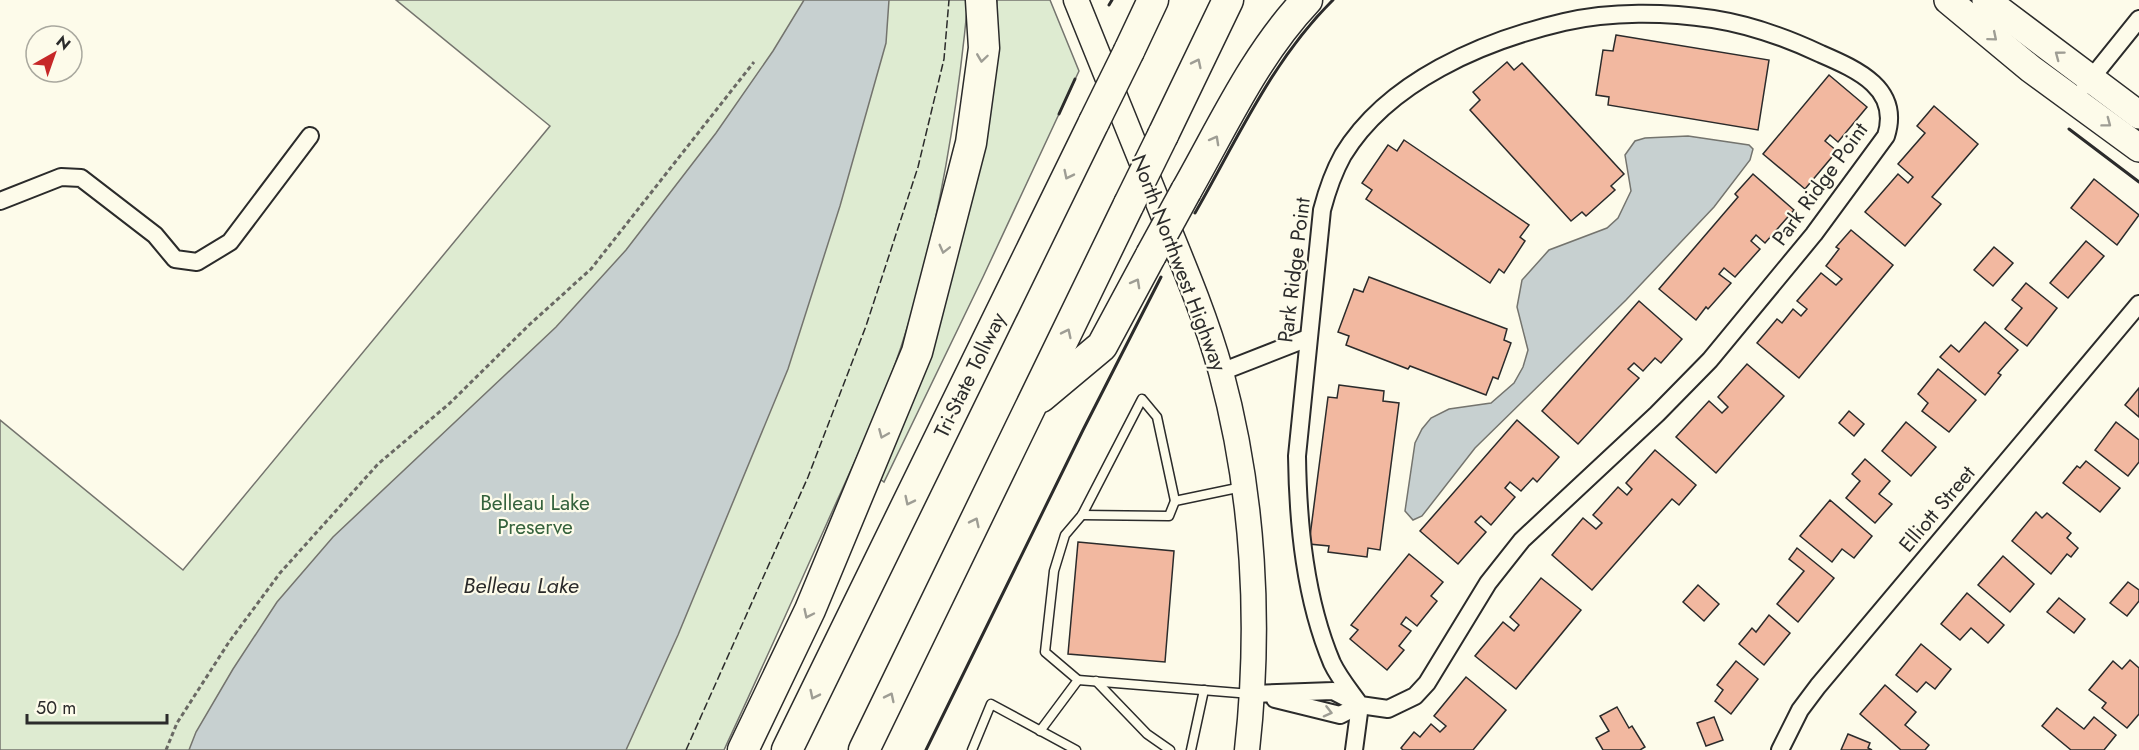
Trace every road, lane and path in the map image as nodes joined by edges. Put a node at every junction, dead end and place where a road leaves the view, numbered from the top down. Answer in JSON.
{"nodes":[{"id":1,"x":981,"y":0,"type":"edge"},
{"id":2,"x":1076,"y":0,"type":"edge"},
{"id":3,"x":1153,"y":0,"type":"edge"},
{"id":4,"x":1228,"y":0,"type":"edge"},
{"id":5,"x":1307,"y":0,"type":"edge"},
{"id":6,"x":1948,"y":0,"type":"edge"},
{"id":7,"x":1986,"y":0,"type":"edge"},
{"id":8,"x":2139,"y":19,"type":"edge"},
{"id":9,"x":754,"y":62,"type":"dead end"},
{"id":10,"x":2083,"y":89,"type":"junction"},
{"id":11,"x":2139,"y":115,"type":"edge"},
{"id":12,"x":310,"y":136,"type":"dead end"},
{"id":13,"x":2139,"y":148,"type":"edge"},
{"id":14,"x":0,"y":201,"type":"edge"},
{"id":15,"x":2139,"y":304,"type":"edge"},
{"id":16,"x":1308,"y":338,"type":"junction"},
{"id":17,"x":1221,"y":372,"type":"junction"},
{"id":18,"x":1032,"y":405,"type":"junction"},
{"id":19,"x":1245,"y":486,"type":"junction"},
{"id":20,"x":1175,"y":501,"type":"junction"},
{"id":21,"x":1082,"y":515,"type":"junction"},
{"id":22,"x":1078,"y":680,"type":"junction"},
{"id":23,"x":1096,"y":681,"type":"junction"},
{"id":24,"x":1204,"y":690,"type":"junction"},
{"id":25,"x":1253,"y":694,"type":"junction"},
{"id":26,"x":1360,"y":705,"type":"junction"},
{"id":27,"x":1040,"y":730,"type":"junction"},
{"id":28,"x":166,"y":750,"type":"edge"},
{"id":29,"x":743,"y":750,"type":"edge"},
{"id":30,"x":787,"y":750,"type":"edge"},
{"id":31,"x":864,"y":750,"type":"edge"},
{"id":32,"x":972,"y":750,"type":"edge"},
{"id":33,"x":1076,"y":750,"type":"edge"},
{"id":34,"x":1170,"y":750,"type":"edge"},
{"id":35,"x":1191,"y":750,"type":"edge"},
{"id":36,"x":1247,"y":750,"type":"edge"},
{"id":37,"x":1354,"y":750,"type":"edge"},
{"id":38,"x":1780,"y":750,"type":"edge"}],
"edges":[{"from":1,"to":29,"type":"highway","one_way":true},
{"from":2,"to":17,"type":"main road","name":"North Northwest Highway"},
{"from":3,"to":30,"type":"highway","name":"Tri-State Tollway","one_way":true,"bridge":true},
{"from":18,"to":4,"type":"highway","one_way":true,"bridge":true},
{"from":18,"to":5,"type":"highway","one_way":true,"bridge":true},
{"from":6,"to":10,"type":"main road","one_way":true},
{"from":10,"to":7,"type":"main road","one_way":true},
{"from":8,"to":10,"type":"street"},
{"from":9,"to":28,"type":"path"},
{"from":10,"to":11,"type":"main road"},
{"from":10,"to":13,"type":"main road","one_way":true},
{"from":12,"to":14,"type":"street"},
{"from":15,"to":38,"type":"street","name":"Elliott Street"},
{"from":16,"to":17,"type":"street"},
{"from":16,"to":26,"type":"street","name":"Park Ridge Point"},
{"from":16,"to":26,"type":"street","name":"Park Ridge Point"},
{"from":17,"to":19,"type":"main road","name":"North Northwest Highway"},
{"from":31,"to":18,"type":"highway","one_way":true},
{"from":19,"to":20,"type":"lane"},
{"from":19,"to":25,"type":"main road","name":"North Northwest Highway"},
{"from":20,"to":21,"type":"lane"},
{"from":20,"to":21,"type":"lane"},
{"from":21,"to":22,"type":"lane"},
{"from":22,"to":23,"type":"lane"},
{"from":22,"to":27,"type":"lane"},
{"from":23,"to":24,"type":"lane"},
{"from":23,"to":34,"type":"lane"},
{"from":24,"to":25,"type":"lane"},
{"from":24,"to":35,"type":"lane"},
{"from":25,"to":26,"type":"street","name":"Park Ridge Point"},
{"from":25,"to":36,"type":"main road","name":"North Northwest Highway"},
{"from":26,"to":37,"type":"street"},
{"from":27,"to":32,"type":"lane"},
{"from":27,"to":33,"type":"lane"}]}
